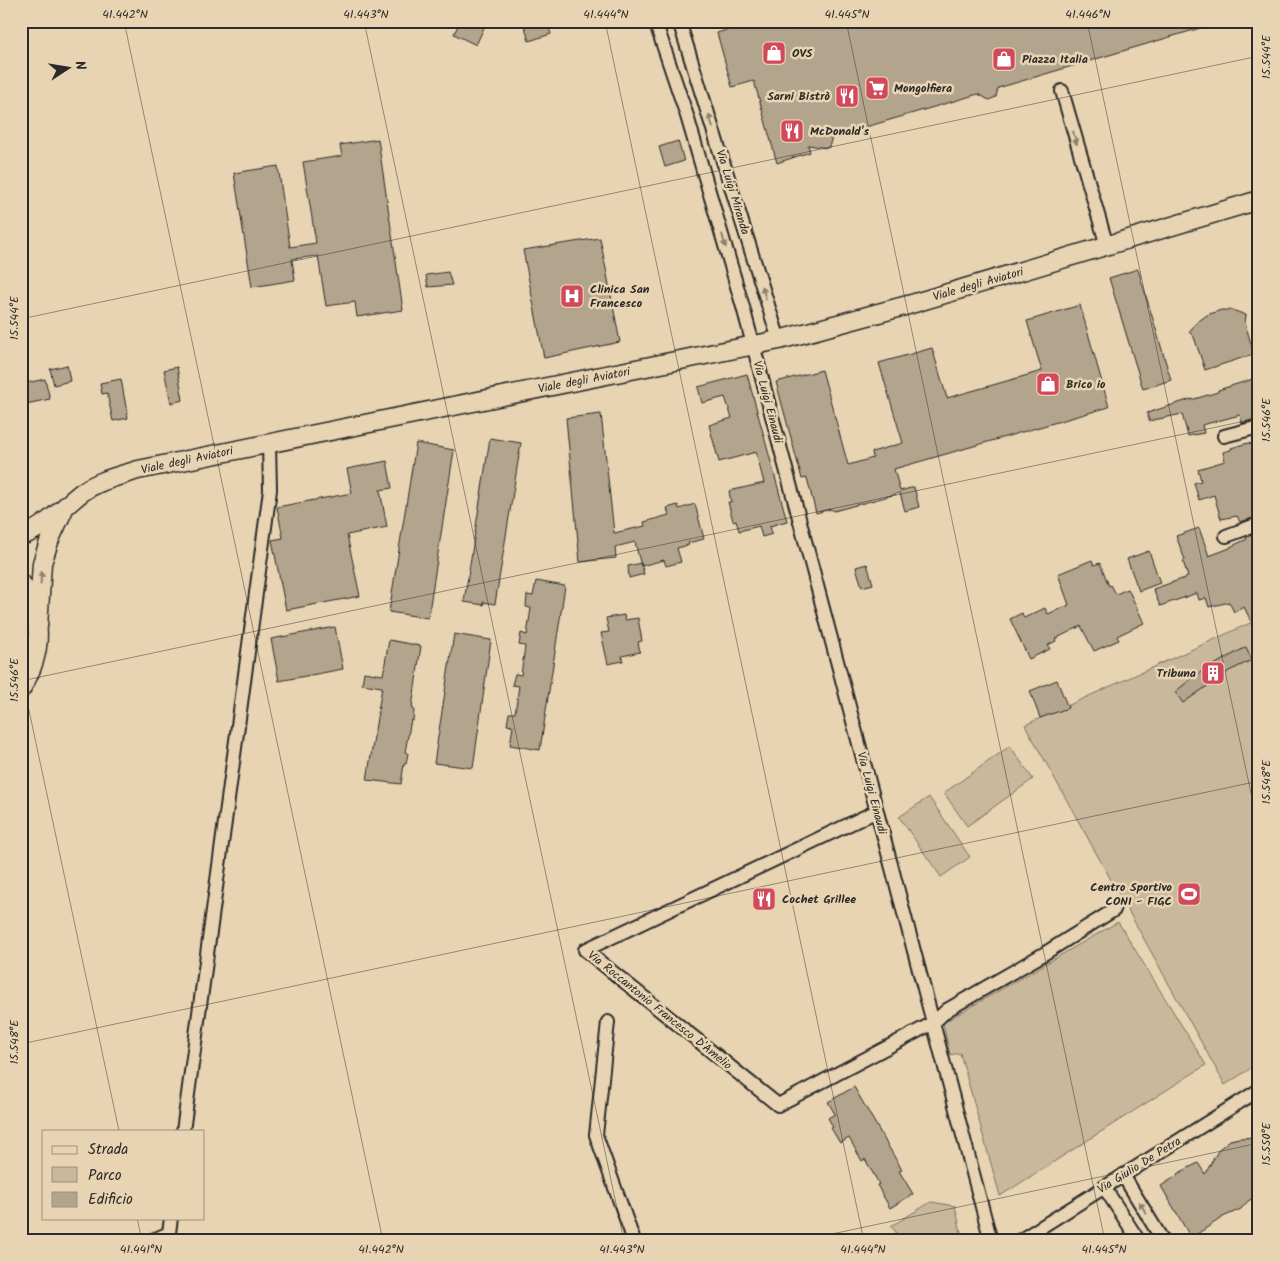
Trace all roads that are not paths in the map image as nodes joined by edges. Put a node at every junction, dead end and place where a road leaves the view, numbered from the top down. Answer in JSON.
{"nodes":[{"id":1,"x":655,"y":21,"type":"edge"},
{"id":2,"x":679,"y":21,"type":"edge"},
{"id":3,"x":687,"y":45,"type":"junction"},
{"id":4,"x":665,"y":53,"type":"junction"},
{"id":5,"x":1062,"y":91,"type":"dead end"},
{"id":6,"x":732,"y":188,"type":"junction"},
{"id":7,"x":711,"y":195,"type":"junction"},
{"id":8,"x":1259,"y":200,"type":"edge"},
{"id":9,"x":1107,"y":246,"type":"junction"},
{"id":10,"x":779,"y":340,"type":"junction"},
{"id":11,"x":753,"y":346,"type":"junction"},
{"id":12,"x":1259,"y":426,"type":"edge"},
{"id":13,"x":1224,"y":436,"type":"dead end"},
{"id":14,"x":269,"y":444,"type":"junction"},
{"id":15,"x":64,"y":509,"type":"junction"},
{"id":16,"x":1259,"y":524,"type":"edge"},
{"id":17,"x":21,"y":536,"type":"edge"},
{"id":18,"x":1226,"y":536,"type":"dead end"},
{"id":19,"x":21,"y":583,"type":"edge"},
{"id":20,"x":38,"y":627,"type":"junction"},
{"id":21,"x":21,"y":689,"type":"edge"},
{"id":22,"x":876,"y":811,"type":"junction"},
{"id":23,"x":1114,"y":910,"type":"dead end"},
{"id":24,"x":608,"y":1022,"type":"dead end"},
{"id":25,"x":933,"y":1023,"type":"junction"},
{"id":26,"x":1259,"y":1090,"type":"edge"},
{"id":27,"x":183,"y":1130,"type":"edge"},
{"id":28,"x":1123,"y":1175,"type":"junction"},
{"id":29,"x":1104,"y":1187,"type":"junction"},
{"id":30,"x":171,"y":1220,"type":"edge"},
{"id":31,"x":151,"y":1241,"type":"edge"},
{"id":32,"x":634,"y":1241,"type":"edge"},
{"id":33,"x":991,"y":1241,"type":"edge"},
{"id":34,"x":1018,"y":1241,"type":"edge"},
{"id":35,"x":1139,"y":1241,"type":"edge"},
{"id":36,"x":1163,"y":1241,"type":"edge"}],
"edges":[{"from":1,"to":4,"type":"street","name":"Via Luigi Miranda"},
{"from":2,"to":3,"type":"street","name":"Via Luigi Miranda"},
{"from":3,"to":4,"type":"street"},
{"from":6,"to":3,"type":"street","name":"Via Luigi Miranda","one_way":true},
{"from":4,"to":7,"type":"street","name":"Via Luigi Miranda"},
{"from":5,"to":9,"type":"street","one_way":true},
{"from":6,"to":7,"type":"street"},
{"from":10,"to":6,"type":"street","name":"Via Luigi Miranda","one_way":true},
{"from":7,"to":11,"type":"street","name":"Via Luigi Miranda","one_way":true},
{"from":8,"to":9,"type":"main road","name":"Viale degli Aviatori"},
{"from":9,"to":10,"type":"main road","name":"Viale degli Aviatori"},
{"from":10,"to":11,"type":"main road","name":"Viale degli Aviatori"},
{"from":11,"to":14,"type":"main road","name":"Viale degli Aviatori"},
{"from":11,"to":22,"type":"street","name":"Via Luigi Einaudi"},
{"from":12,"to":13,"type":"street"},
{"from":14,"to":15,"type":"main road","name":"Viale degli Aviatori"},
{"from":14,"to":27,"type":"street"},
{"from":15,"to":17,"type":"main road","name":"Viale degli Aviatori"},
{"from":20,"to":15,"type":"main road","name":"Viale degli Aviatori","one_way":true},
{"from":16,"to":18,"type":"street"},
{"from":19,"to":20,"type":"main road","name":"Viale degli Aviatori"},
{"from":20,"to":21,"type":"main road","name":"Viale degli Aviatori"},
{"from":22,"to":25,"type":"street","name":"Via Luigi Einaudi"},
{"from":22,"to":25,"type":"street","name":"Via Roccantonio Francesco D'Amelio"},
{"from":23,"to":25,"type":"street"},
{"from":24,"to":32,"type":"street"},
{"from":25,"to":33,"type":"street","name":"Via Luigi Einaudi"},
{"from":26,"to":28,"type":"street","name":"Via Giulio De Petra"},
{"from":28,"to":29,"type":"street","name":"Via Giulio De Petra"},
{"from":36,"to":28,"type":"street","one_way":true},
{"from":29,"to":34,"type":"street","name":"Via Giulio De Petra"},
{"from":29,"to":35,"type":"street"},
{"from":30,"to":31,"type":"street"}]}
